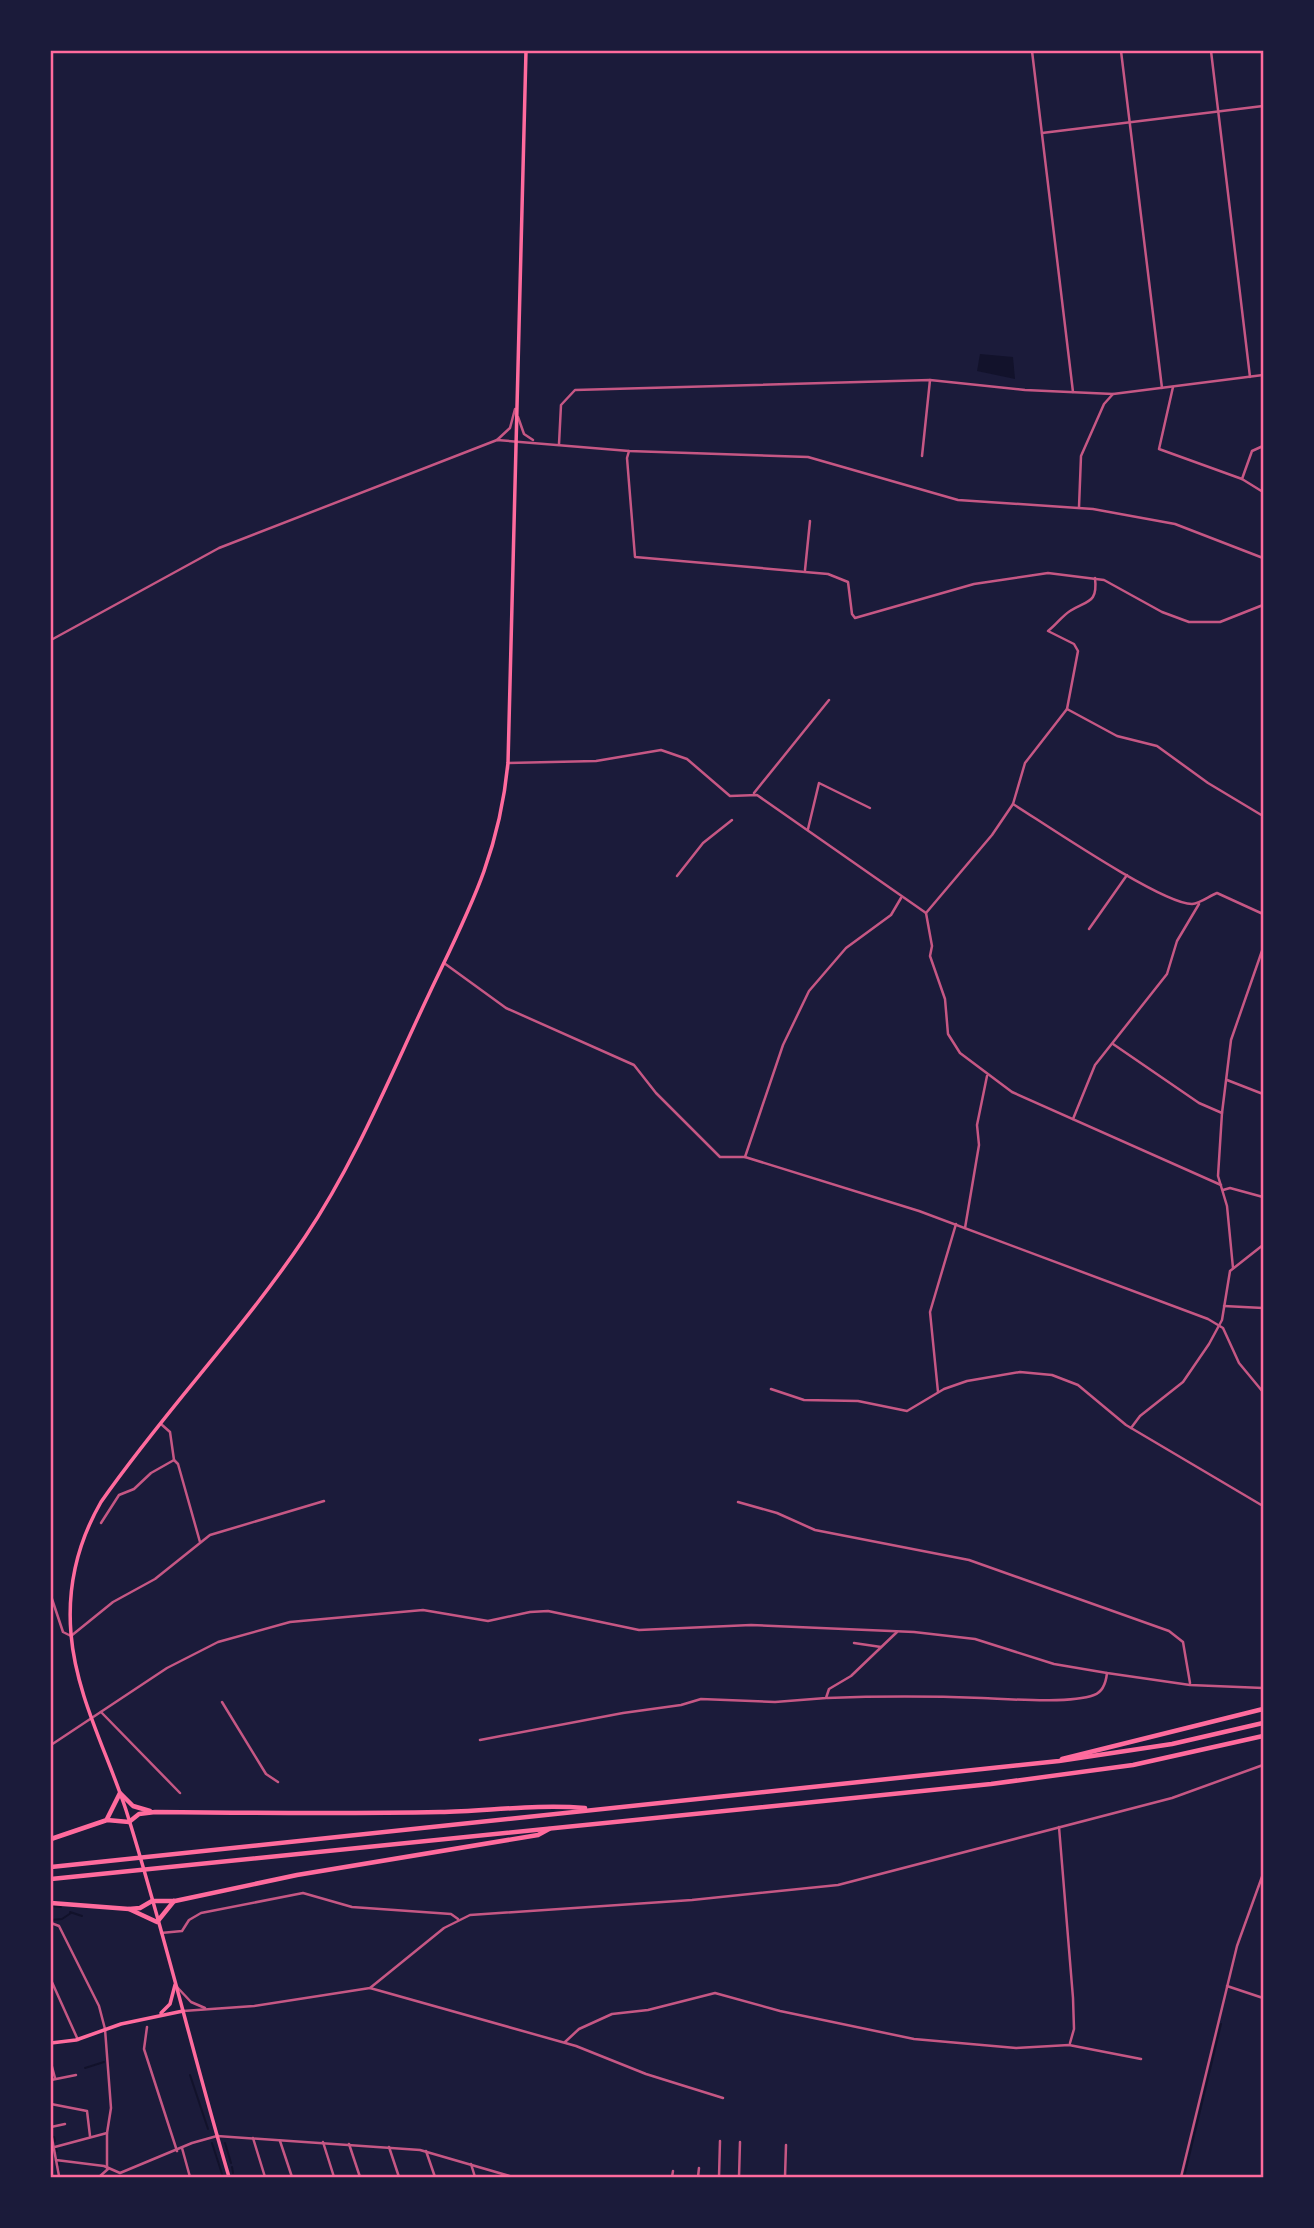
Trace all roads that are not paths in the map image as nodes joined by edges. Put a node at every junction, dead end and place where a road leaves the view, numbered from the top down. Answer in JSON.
{"nodes":[{"id":1,"x":526,"y":51,"type":"edge"},
{"id":2,"x":1032,"y":51,"type":"edge"},
{"id":3,"x":1121,"y":51,"type":"edge"},
{"id":4,"x":1211,"y":51,"type":"edge"},
{"id":5,"x":1263,"y":106,"type":"edge"},
{"id":6,"x":1218,"y":112,"type":"junction"},
{"id":7,"x":1130,"y":122,"type":"junction"},
{"id":8,"x":1042,"y":133,"type":"junction"},
{"id":9,"x":1263,"y":375,"type":"edge"},
{"id":10,"x":1250,"y":377,"type":"junction"},
{"id":11,"x":930,"y":380,"type":"junction"},
{"id":12,"x":1172,"y":387,"type":"junction"},
{"id":13,"x":1162,"y":388,"type":"junction"},
{"id":14,"x":1073,"y":393,"type":"junction"},
{"id":15,"x":1113,"y":394,"type":"junction"},
{"id":16,"x":515,"y":409,"type":"junction"},
{"id":17,"x":497,"y":439,"type":"junction"},
{"id":18,"x":515,"y":441,"type":"junction"},
{"id":19,"x":536,"y":442,"type":"junction"},
{"id":20,"x":559,"y":444,"type":"junction"},
{"id":21,"x":1263,"y":446,"type":"edge"},
{"id":22,"x":629,"y":451,"type":"junction"},
{"id":23,"x":922,"y":456,"type":"dead end"},
{"id":24,"x":1242,"y":479,"type":"junction"},
{"id":25,"x":1263,"y":492,"type":"edge"},
{"id":26,"x":1079,"y":508,"type":"junction"},
{"id":27,"x":810,"y":521,"type":"dead end"},
{"id":28,"x":1263,"y":558,"type":"edge"},
{"id":29,"x":805,"y":570,"type":"junction"},
{"id":30,"x":1095,"y":578,"type":"junction"},
{"id":31,"x":1263,"y":605,"type":"edge"},
{"id":32,"x":51,"y":640,"type":"edge"},
{"id":33,"x":829,"y":700,"type":"dead end"},
{"id":34,"x":1067,"y":709,"type":"junction"},
{"id":35,"x":508,"y":763,"type":"junction"},
{"id":36,"x":752,"y":796,"type":"junction"},
{"id":37,"x":1013,"y":804,"type":"junction"},
{"id":38,"x":870,"y":808,"type":"dead end"},
{"id":39,"x":1263,"y":816,"type":"edge"},
{"id":40,"x":732,"y":820,"type":"dead end"},
{"id":41,"x":808,"y":829,"type":"junction"},
{"id":42,"x":1127,"y":875,"type":"junction"},
{"id":43,"x":677,"y":876,"type":"dead end"},
{"id":44,"x":901,"y":898,"type":"junction"},
{"id":45,"x":1200,"y":902,"type":"junction"},
{"id":46,"x":926,"y":914,"type":"junction"},
{"id":47,"x":1263,"y":914,"type":"edge"},
{"id":48,"x":1090,"y":929,"type":"dead end"},
{"id":49,"x":1263,"y":948,"type":"edge"},
{"id":50,"x":444,"y":963,"type":"junction"},
{"id":51,"x":1113,"y":1044,"type":"junction"},
{"id":52,"x":987,"y":1076,"type":"junction"},
{"id":53,"x":1226,"y":1079,"type":"junction"},
{"id":54,"x":1263,"y":1094,"type":"edge"},
{"id":55,"x":1222,"y":1113,"type":"junction"},
{"id":56,"x":1073,"y":1119,"type":"junction"},
{"id":57,"x":745,"y":1157,"type":"junction"},
{"id":58,"x":1221,"y":1185,"type":"junction"},
{"id":59,"x":1223,"y":1190,"type":"junction"},
{"id":60,"x":1263,"y":1197,"type":"edge"},
{"id":61,"x":956,"y":1224,"type":"junction"},
{"id":62,"x":965,"y":1228,"type":"junction"},
{"id":63,"x":1263,"y":1245,"type":"edge"},
{"id":64,"x":1233,"y":1268,"type":"junction"},
{"id":65,"x":1224,"y":1306,"type":"junction"},
{"id":66,"x":1263,"y":1308,"type":"edge"},
{"id":67,"x":1220,"y":1325,"type":"junction"},
{"id":68,"x":771,"y":1389,"type":"dead end"},
{"id":69,"x":939,"y":1392,"type":"junction"},
{"id":70,"x":1263,"y":1392,"type":"edge"},
{"id":71,"x":160,"y":1424,"type":"junction"},
{"id":72,"x":1131,"y":1429,"type":"junction"},
{"id":73,"x":174,"y":1460,"type":"junction"},
{"id":74,"x":324,"y":1501,"type":"dead end"},
{"id":75,"x":738,"y":1502,"type":"dead end"},
{"id":76,"x":1263,"y":1506,"type":"edge"},
{"id":77,"x":101,"y":1523,"type":"dead end"},
{"id":78,"x":200,"y":1542,"type":"junction"},
{"id":79,"x":51,"y":1578,"type":"edge"},
{"id":80,"x":51,"y":1584,"type":"edge"},
{"id":81,"x":51,"y":1597,"type":"edge"},
{"id":82,"x":897,"y":1632,"type":"junction"},
{"id":83,"x":71,"y":1636,"type":"junction"},
{"id":84,"x":854,"y":1643,"type":"dead end"},
{"id":85,"x":881,"y":1647,"type":"junction"},
{"id":86,"x":1107,"y":1673,"type":"junction"},
{"id":87,"x":1190,"y":1685,"type":"junction"},
{"id":88,"x":1263,"y":1688,"type":"edge"},
{"id":89,"x":826,"y":1698,"type":"junction"},
{"id":90,"x":222,"y":1702,"type":"dead end"},
{"id":91,"x":1263,"y":1709,"type":"edge"},
{"id":92,"x":101,"y":1712,"type":"junction"},
{"id":93,"x":91,"y":1718,"type":"junction"},
{"id":94,"x":1263,"y":1723,"type":"edge"},
{"id":95,"x":1263,"y":1738,"type":"edge"},
{"id":96,"x":480,"y":1740,"type":"dead end"},
{"id":97,"x":51,"y":1745,"type":"edge"},
{"id":98,"x":1059,"y":1761,"type":"junction"},
{"id":99,"x":1263,"y":1765,"type":"edge"},
{"id":100,"x":278,"y":1783,"type":"dead end"},
{"id":101,"x":120,"y":1793,"type":"junction"},
{"id":102,"x":180,"y":1793,"type":"dead end"},
{"id":103,"x":596,"y":1809,"type":"junction"},
{"id":104,"x":155,"y":1812,"type":"junction"},
{"id":105,"x":107,"y":1820,"type":"junction"},
{"id":106,"x":129,"y":1822,"type":"junction"},
{"id":107,"x":552,"y":1828,"type":"junction"},
{"id":108,"x":1059,"y":1828,"type":"junction"},
{"id":109,"x":51,"y":1839,"type":"edge"},
{"id":110,"x":51,"y":1867,"type":"edge"},
{"id":111,"x":1263,"y":1874,"type":"edge"},
{"id":112,"x":51,"y":1879,"type":"edge"},
{"id":113,"x":152,"y":1901,"type":"junction"},
{"id":114,"x":175,"y":1901,"type":"junction"},
{"id":115,"x":51,"y":1903,"type":"edge"},
{"id":116,"x":129,"y":1909,"type":"junction"},
{"id":117,"x":458,"y":1919,"type":"junction"},
{"id":118,"x":158,"y":1922,"type":"junction"},
{"id":119,"x":51,"y":1923,"type":"edge"},
{"id":120,"x":161,"y":1933,"type":"junction"},
{"id":121,"x":51,"y":1980,"type":"edge"},
{"id":122,"x":176,"y":1985,"type":"junction"},
{"id":123,"x":1227,"y":1986,"type":"junction"},
{"id":124,"x":370,"y":1988,"type":"junction"},
{"id":125,"x":1263,"y":1998,"type":"edge"},
{"id":126,"x":208,"y":2009,"type":"junction"},
{"id":127,"x":183,"y":2011,"type":"junction"},
{"id":128,"x":158,"y":2015,"type":"junction"},
{"id":129,"x":147,"y":2027,"type":"dead end"},
{"id":130,"x":105,"y":2029,"type":"junction"},
{"id":131,"x":78,"y":2040,"type":"junction"},
{"id":132,"x":565,"y":2042,"type":"junction"},
{"id":133,"x":51,"y":2043,"type":"edge"},
{"id":134,"x":1069,"y":2045,"type":"junction"},
{"id":135,"x":1141,"y":2059,"type":"dead end"},
{"id":136,"x":51,"y":2063,"type":"edge"},
{"id":137,"x":76,"y":2075,"type":"dead end"},
{"id":138,"x":53,"y":2079,"type":"edge"},
{"id":139,"x":723,"y":2098,"type":"dead end"},
{"id":140,"x":51,"y":2104,"type":"edge"},
{"id":141,"x":65,"y":2124,"type":"dead end"},
{"id":142,"x":51,"y":2127,"type":"edge"},
{"id":143,"x":51,"y":2133,"type":"edge"},
{"id":144,"x":107,"y":2133,"type":"junction"},
{"id":145,"x":90,"y":2136,"type":"junction"},
{"id":146,"x":217,"y":2136,"type":"junction"},
{"id":147,"x":253,"y":2138,"type":"junction"},
{"id":148,"x":279,"y":2140,"type":"junction"},
{"id":149,"x":720,"y":2141,"type":"dead end"},
{"id":150,"x":323,"y":2142,"type":"junction"},
{"id":151,"x":740,"y":2142,"type":"dead end"},
{"id":152,"x":349,"y":2144,"type":"junction"},
{"id":153,"x":786,"y":2145,"type":"dead end"},
{"id":154,"x":389,"y":2147,"type":"junction"},
{"id":155,"x":52,"y":2148,"type":"edge"},
{"id":156,"x":182,"y":2148,"type":"junction"},
{"id":157,"x":177,"y":2151,"type":"junction"},
{"id":158,"x":426,"y":2151,"type":"junction"},
{"id":159,"x":56,"y":2160,"type":"junction"},
{"id":160,"x":471,"y":2164,"type":"junction"},
{"id":161,"x":699,"y":2168,"type":"dead end"},
{"id":162,"x":108,"y":2169,"type":"junction"},
{"id":163,"x":673,"y":2171,"type":"dead end"},
{"id":164,"x":120,"y":2173,"type":"junction"},
{"id":165,"x":59,"y":2176,"type":"edge"},
{"id":166,"x":99,"y":2177,"type":"edge"},
{"id":167,"x":122,"y":2177,"type":"edge"},
{"id":168,"x":190,"y":2177,"type":"edge"},
{"id":169,"x":229,"y":2177,"type":"edge"},
{"id":170,"x":265,"y":2177,"type":"edge"},
{"id":171,"x":292,"y":2177,"type":"edge"},
{"id":172,"x":334,"y":2177,"type":"edge"},
{"id":173,"x":360,"y":2177,"type":"edge"},
{"id":174,"x":398,"y":2177,"type":"edge"},
{"id":175,"x":435,"y":2177,"type":"edge"},
{"id":176,"x":475,"y":2177,"type":"edge"},
{"id":177,"x":513,"y":2177,"type":"edge"},
{"id":178,"x":673,"y":2177,"type":"edge"},
{"id":179,"x":698,"y":2177,"type":"edge"},
{"id":180,"x":719,"y":2177,"type":"edge"},
{"id":181,"x":739,"y":2177,"type":"edge"},
{"id":182,"x":785,"y":2177,"type":"edge"},
{"id":183,"x":1181,"y":2177,"type":"edge"}],
"edges":[{"from":1,"to":16,"type":"main road"},
{"from":2,"to":8,"type":"street"},
{"from":3,"to":7,"type":"street"},
{"from":4,"to":6,"type":"street"},
{"from":5,"to":6,"type":"street"},
{"from":6,"to":7,"type":"street"},
{"from":6,"to":10,"type":"street"},
{"from":7,"to":8,"type":"street"},
{"from":7,"to":13,"type":"street"},
{"from":8,"to":14,"type":"street"},
{"from":9,"to":10,"type":"street"},
{"from":10,"to":12,"type":"street"},
{"from":11,"to":14,"type":"street"},
{"from":11,"to":20,"type":"street"},
{"from":11,"to":23,"type":"street"},
{"from":12,"to":13,"type":"street"},
{"from":12,"to":24,"type":"street"},
{"from":13,"to":15,"type":"street"},
{"from":14,"to":15,"type":"street"},
{"from":15,"to":26,"type":"street"},
{"from":16,"to":17,"type":"street"},
{"from":16,"to":18,"type":"main road"},
{"from":16,"to":19,"type":"street"},
{"from":17,"to":18,"type":"street"},
{"from":17,"to":32,"type":"street"},
{"from":18,"to":19,"type":"street"},
{"from":18,"to":35,"type":"main road"},
{"from":19,"to":20,"type":"street"},
{"from":20,"to":22,"type":"street"},
{"from":21,"to":24,"type":"street"},
{"from":22,"to":26,"type":"street"},
{"from":22,"to":29,"type":"street"},
{"from":24,"to":25,"type":"street"},
{"from":26,"to":28,"type":"street"},
{"from":27,"to":29,"type":"street"},
{"from":29,"to":30,"type":"street"},
{"from":30,"to":31,"type":"street"},
{"from":30,"to":34,"type":"street"},
{"from":33,"to":36,"type":"street"},
{"from":34,"to":37,"type":"street"},
{"from":34,"to":39,"type":"street"},
{"from":35,"to":36,"type":"street"},
{"from":35,"to":50,"type":"main road"},
{"from":36,"to":41,"type":"street"},
{"from":37,"to":42,"type":"street"},
{"from":37,"to":46,"type":"street"},
{"from":38,"to":41,"type":"street"},
{"from":40,"to":43,"type":"street"},
{"from":41,"to":44,"type":"street"},
{"from":42,"to":45,"type":"street"},
{"from":42,"to":48,"type":"street"},
{"from":44,"to":46,"type":"street"},
{"from":44,"to":57,"type":"street"},
{"from":45,"to":47,"type":"street"},
{"from":45,"to":51,"type":"street"},
{"from":46,"to":52,"type":"street"},
{"from":49,"to":53,"type":"street"},
{"from":50,"to":57,"type":"street"},
{"from":50,"to":71,"type":"main road"},
{"from":51,"to":55,"type":"street"},
{"from":51,"to":56,"type":"street"},
{"from":52,"to":56,"type":"street"},
{"from":52,"to":62,"type":"street"},
{"from":53,"to":54,"type":"street"},
{"from":53,"to":55,"type":"street"},
{"from":55,"to":58,"type":"street"},
{"from":56,"to":58,"type":"street"},
{"from":57,"to":61,"type":"street"},
{"from":58,"to":59,"type":"street"},
{"from":59,"to":60,"type":"street"},
{"from":59,"to":64,"type":"street"},
{"from":61,"to":62,"type":"street"},
{"from":61,"to":69,"type":"street"},
{"from":62,"to":67,"type":"street"},
{"from":63,"to":64,"type":"street"},
{"from":64,"to":65,"type":"street"},
{"from":65,"to":66,"type":"street"},
{"from":65,"to":67,"type":"street"},
{"from":67,"to":70,"type":"street"},
{"from":67,"to":72,"type":"street"},
{"from":68,"to":69,"type":"street"},
{"from":69,"to":72,"type":"street"},
{"from":71,"to":73,"type":"street"},
{"from":71,"to":83,"type":"main road"},
{"from":72,"to":76,"type":"street"},
{"from":73,"to":77,"type":"street"},
{"from":73,"to":78,"type":"street"},
{"from":74,"to":78,"type":"street"},
{"from":75,"to":87,"type":"street"},
{"from":78,"to":83,"type":"street"},
{"from":79,"to":80,"type":"street"},
{"from":81,"to":83,"type":"street"},
{"from":82,"to":85,"type":"street"},
{"from":82,"to":86,"type":"street"},
{"from":82,"to":92,"type":"street"},
{"from":83,"to":93,"type":"main road"},
{"from":84,"to":85,"type":"street"},
{"from":85,"to":89,"type":"street"},
{"from":86,"to":87,"type":"street"},
{"from":86,"to":89,"type":"street"},
{"from":87,"to":88,"type":"street"},
{"from":89,"to":96,"type":"street"},
{"from":90,"to":100,"type":"street"},
{"from":91,"to":98,"type":"highway"},
{"from":92,"to":93,"type":"street"},
{"from":92,"to":102,"type":"street"},
{"from":93,"to":97,"type":"street"},
{"from":93,"to":101,"type":"main road"},
{"from":94,"to":98,"type":"highway"},
{"from":95,"to":107,"type":"highway"},
{"from":98,"to":103,"type":"highway"},
{"from":99,"to":108,"type":"street"},
{"from":101,"to":104,"type":"highway"},
{"from":101,"to":105,"type":"highway"},
{"from":101,"to":106,"type":"main road"},
{"from":103,"to":104,"type":"highway"},
{"from":103,"to":110,"type":"highway"},
{"from":104,"to":106,"type":"highway"},
{"from":105,"to":106,"type":"highway"},
{"from":105,"to":109,"type":"highway"},
{"from":106,"to":113,"type":"main road"},
{"from":107,"to":112,"type":"highway"},
{"from":107,"to":114,"type":"highway"},
{"from":108,"to":117,"type":"street"},
{"from":108,"to":134,"type":"street"},
{"from":111,"to":123,"type":"street"},
{"from":113,"to":114,"type":"highway"},
{"from":113,"to":116,"type":"highway"},
{"from":113,"to":118,"type":"main road"},
{"from":114,"to":118,"type":"highway"},
{"from":115,"to":116,"type":"highway"},
{"from":116,"to":118,"type":"highway"},
{"from":117,"to":120,"type":"street"},
{"from":117,"to":124,"type":"street"},
{"from":118,"to":120,"type":"main road"},
{"from":119,"to":130,"type":"street"},
{"from":120,"to":122,"type":"main road"},
{"from":121,"to":131,"type":"street"},
{"from":122,"to":126,"type":"street"},
{"from":122,"to":127,"type":"main road"},
{"from":122,"to":128,"type":"main road"},
{"from":123,"to":125,"type":"street"},
{"from":123,"to":183,"type":"street"},
{"from":124,"to":126,"type":"street"},
{"from":124,"to":132,"type":"street"},
{"from":126,"to":127,"type":"street"},
{"from":127,"to":128,"type":"main road"},
{"from":127,"to":146,"type":"main road"},
{"from":128,"to":130,"type":"main road"},
{"from":129,"to":157,"type":"street"},
{"from":130,"to":131,"type":"main road"},
{"from":130,"to":144,"type":"street"},
{"from":131,"to":133,"type":"main road"},
{"from":132,"to":134,"type":"street"},
{"from":132,"to":139,"type":"street"},
{"from":134,"to":135,"type":"street"},
{"from":136,"to":138,"type":"street"},
{"from":137,"to":138,"type":"street"},
{"from":140,"to":145,"type":"street"},
{"from":141,"to":142,"type":"street"},
{"from":143,"to":155,"type":"street"},
{"from":144,"to":145,"type":"street"},
{"from":144,"to":162,"type":"street"},
{"from":145,"to":155,"type":"street"},
{"from":146,"to":147,"type":"street"},
{"from":146,"to":156,"type":"street"},
{"from":146,"to":169,"type":"main road"},
{"from":147,"to":148,"type":"street"},
{"from":147,"to":170,"type":"street"},
{"from":148,"to":150,"type":"street"},
{"from":148,"to":171,"type":"street"},
{"from":149,"to":180,"type":"street"},
{"from":150,"to":152,"type":"street"},
{"from":150,"to":172,"type":"street"},
{"from":151,"to":181,"type":"street"},
{"from":152,"to":154,"type":"street"},
{"from":152,"to":173,"type":"street"},
{"from":153,"to":182,"type":"street"},
{"from":154,"to":158,"type":"street"},
{"from":154,"to":174,"type":"street"},
{"from":155,"to":159,"type":"street"},
{"from":156,"to":157,"type":"street"},
{"from":156,"to":168,"type":"street"},
{"from":157,"to":164,"type":"street"},
{"from":158,"to":160,"type":"street"},
{"from":158,"to":175,"type":"street"},
{"from":159,"to":162,"type":"street"},
{"from":159,"to":165,"type":"street"},
{"from":160,"to":176,"type":"street"},
{"from":160,"to":177,"type":"street"},
{"from":161,"to":179,"type":"street"},
{"from":162,"to":164,"type":"street"},
{"from":162,"to":166,"type":"street"},
{"from":163,"to":178,"type":"street"},
{"from":164,"to":167,"type":"street"}]}
